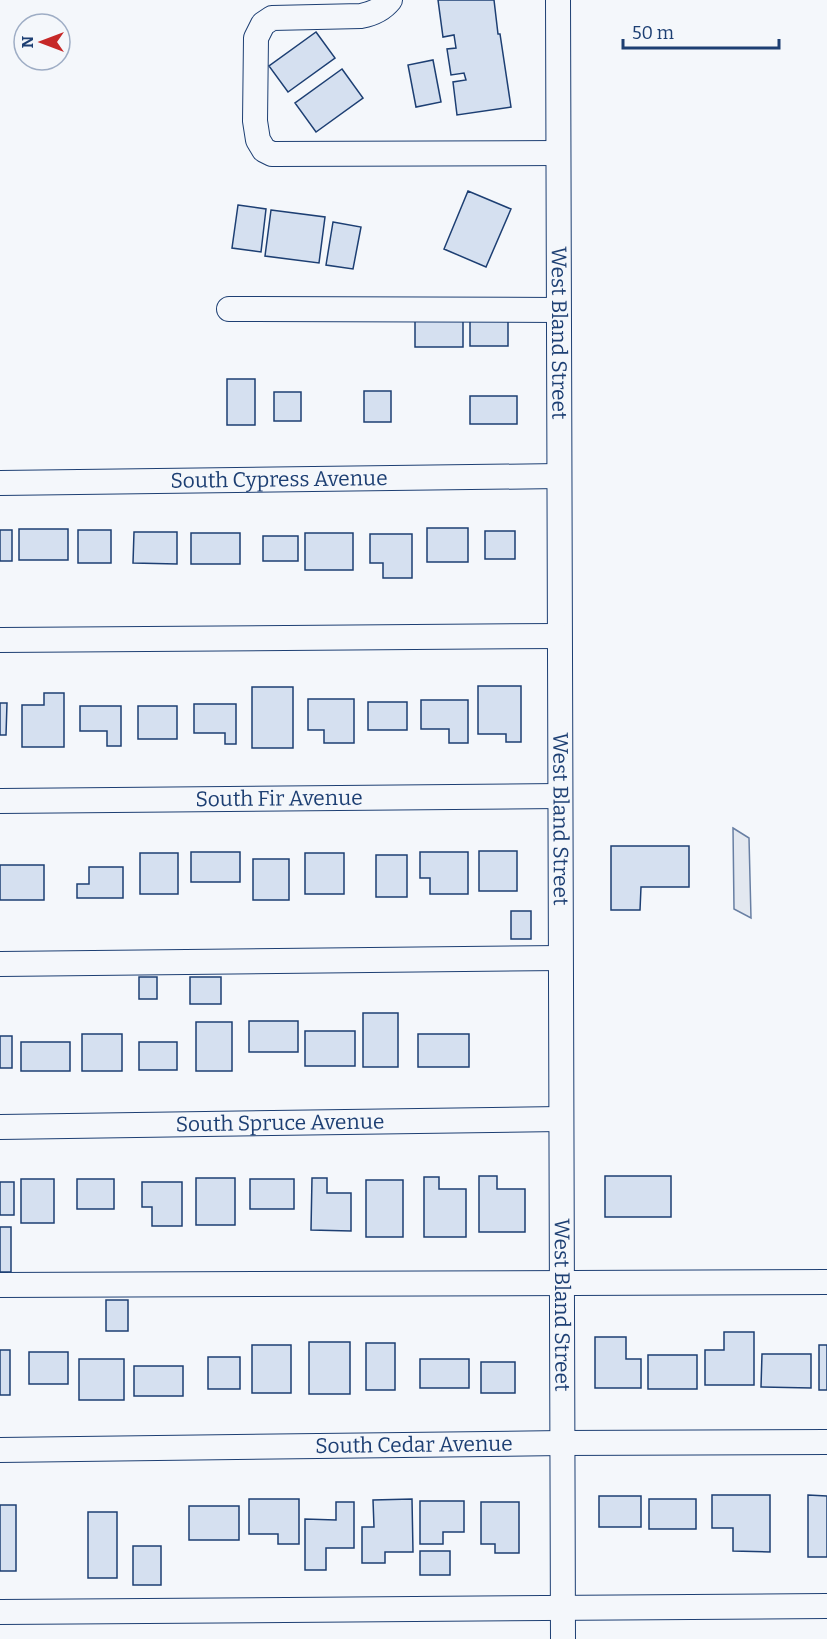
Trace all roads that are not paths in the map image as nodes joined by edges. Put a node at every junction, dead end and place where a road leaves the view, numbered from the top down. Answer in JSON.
{"nodes":[{"id":1,"x":390,"y":0,"type":"edge"},
{"id":2,"x":558,"y":0,"type":"edge"},
{"id":3,"x":558,"y":153,"type":"junction"},
{"id":4,"x":229,"y":309,"type":"dead end"},
{"id":5,"x":558,"y":310,"type":"junction"},
{"id":6,"x":559,"y":476,"type":"junction"},
{"id":7,"x":0,"y":483,"type":"edge"},
{"id":8,"x":559,"y":636,"type":"junction"},
{"id":9,"x":0,"y":640,"type":"edge"},
{"id":10,"x":559,"y":796,"type":"junction"},
{"id":11,"x":0,"y":801,"type":"edge"},
{"id":12,"x":560,"y":958,"type":"junction"},
{"id":13,"x":0,"y":964,"type":"edge"},
{"id":14,"x":560,"y":1119,"type":"junction"},
{"id":15,"x":0,"y":1127,"type":"edge"},
{"id":16,"x":827,"y":1282,"type":"edge"},
{"id":17,"x":561,"y":1283,"type":"junction"},
{"id":18,"x":0,"y":1285,"type":"edge"},
{"id":19,"x":827,"y":1442,"type":"edge"},
{"id":20,"x":562,"y":1443,"type":"junction"},
{"id":21,"x":0,"y":1450,"type":"edge"},
{"id":22,"x":827,"y":1606,"type":"edge"},
{"id":23,"x":562,"y":1608,"type":"junction"},
{"id":24,"x":0,"y":1612,"type":"edge"},
{"id":25,"x":563,"y":1639,"type":"edge"}],
"edges":[{"from":1,"to":3,"type":"street"},
{"from":2,"to":3,"type":"street","name":"West Bland Street"},
{"from":3,"to":5,"type":"street","name":"West Bland Street"},
{"from":4,"to":5,"type":"street"},
{"from":5,"to":6,"type":"street","name":"West Bland Street"},
{"from":6,"to":7,"type":"street","name":"South Cypress Avenue"},
{"from":6,"to":8,"type":"street","name":"West Bland Street"},
{"from":8,"to":9,"type":"street"},
{"from":8,"to":10,"type":"street","name":"West Bland Street"},
{"from":10,"to":11,"type":"street","name":"South Fir Avenue"},
{"from":10,"to":12,"type":"street","name":"West Bland Street"},
{"from":12,"to":13,"type":"street"},
{"from":12,"to":14,"type":"street","name":"West Bland Street"},
{"from":14,"to":15,"type":"street","name":"South Spruce Avenue"},
{"from":14,"to":17,"type":"street","name":"West Bland Street"},
{"from":16,"to":17,"type":"street"},
{"from":17,"to":18,"type":"street"},
{"from":17,"to":20,"type":"street","name":"West Bland Street"},
{"from":19,"to":20,"type":"street","name":"South Cedar Avenue"},
{"from":20,"to":21,"type":"street","name":"South Cedar Avenue"},
{"from":20,"to":23,"type":"street","name":"West Bland Street"},
{"from":22,"to":23,"type":"street"},
{"from":23,"to":24,"type":"street"},
{"from":23,"to":25,"type":"street","name":"West Bland Street"}]}
